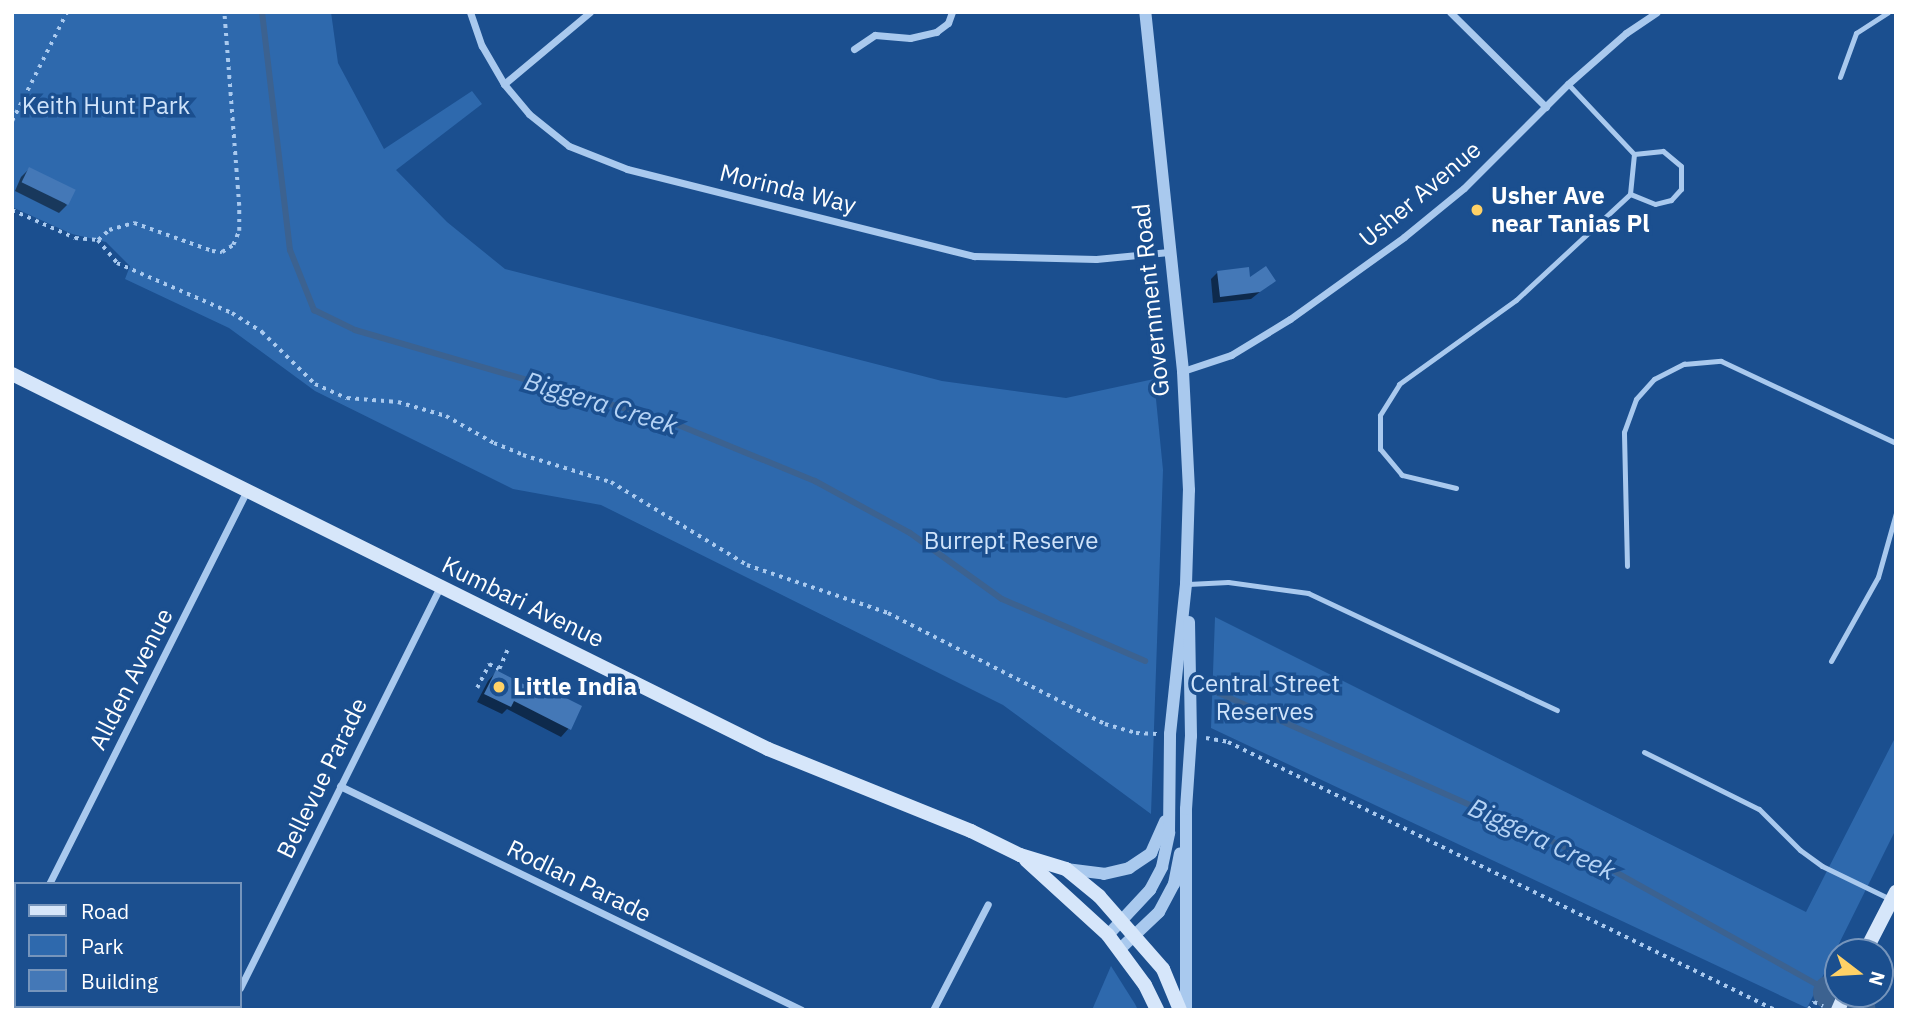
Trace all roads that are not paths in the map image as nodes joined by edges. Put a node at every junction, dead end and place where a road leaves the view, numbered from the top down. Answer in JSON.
{"nodes":[{"id":1,"x":470,"y":12,"type":"edge"},
{"id":2,"x":590,"y":12,"type":"edge"},
{"id":3,"x":952,"y":12,"type":"edge"},
{"id":4,"x":1145,"y":12,"type":"edge"},
{"id":5,"x":1450,"y":12,"type":"edge"},
{"id":6,"x":1465,"y":12,"type":"edge"},
{"id":7,"x":1657,"y":12,"type":"edge"},
{"id":8,"x":1888,"y":12,"type":"edge"},
{"id":9,"x":1457,"y":19,"type":"junction"},
{"id":10,"x":854,"y":49,"type":"dead end"},
{"id":11,"x":1840,"y":77,"type":"dead end"},
{"id":12,"x":504,"y":84,"type":"junction"},
{"id":13,"x":1568,"y":84,"type":"junction"},
{"id":14,"x":1546,"y":107,"type":"junction"},
{"id":15,"x":1634,"y":154,"type":"junction"},
{"id":16,"x":1630,"y":194,"type":"junction"},
{"id":17,"x":1169,"y":252,"type":"junction"},
{"id":18,"x":1183,"y":371,"type":"junction"},
{"id":19,"x":12,"y":374,"type":"edge"},
{"id":20,"x":1896,"y":443,"type":"edge"},
{"id":21,"x":1456,"y":488,"type":"dead end"},
{"id":22,"x":247,"y":491,"type":"junction"},
{"id":23,"x":1896,"y":513,"type":"edge"},
{"id":24,"x":1627,"y":566,"type":"dead end"},
{"id":25,"x":1186,"y":584,"type":"junction"},
{"id":26,"x":440,"y":586,"type":"junction"},
{"id":27,"x":1830,"y":661,"type":"dead end"},
{"id":28,"x":1557,"y":710,"type":"dead end"},
{"id":29,"x":1644,"y":752,"type":"dead end"},
{"id":30,"x":340,"y":786,"type":"junction"},
{"id":31,"x":1169,"y":806,"type":"junction"},
{"id":32,"x":1186,"y":809,"type":"junction"},
{"id":33,"x":1020,"y":855,"type":"junction"},
{"id":34,"x":1066,"y":869,"type":"junction"},
{"id":35,"x":50,"y":882,"type":"edge"},
{"id":36,"x":1894,"y":896,"type":"edge"},
{"id":37,"x":988,"y":904,"type":"dead end"},
{"id":38,"x":1122,"y":920,"type":"junction"},
{"id":39,"x":1108,"y":935,"type":"junction"},
{"id":40,"x":1135,"y":936,"type":"junction"},
{"id":41,"x":1872,"y":938,"type":"edge"},
{"id":42,"x":1119,"y":950,"type":"junction"},
{"id":43,"x":242,"y":984,"type":"edge"},
{"id":44,"x":802,"y":1010,"type":"edge"},
{"id":45,"x":933,"y":1010,"type":"edge"},
{"id":46,"x":1157,"y":1010,"type":"edge"},
{"id":47,"x":1180,"y":1010,"type":"edge"},
{"id":48,"x":1186,"y":1010,"type":"edge"}],
"edges":[{"from":1,"to":12,"type":"street","name":"Morinda Way"},
{"from":2,"to":12,"type":"street"},
{"from":3,"to":10,"type":"street"},
{"from":4,"to":17,"type":"street","name":"Government Road"},
{"from":5,"to":9,"type":"street"},
{"from":6,"to":9,"type":"street"},
{"from":7,"to":13,"type":"street","name":"Usher Avenue"},
{"from":8,"to":11,"type":"lane"},
{"from":9,"to":14,"type":"street"},
{"from":12,"to":17,"type":"street","name":"Morinda Way"},
{"from":13,"to":14,"type":"street","name":"Usher Avenue"},
{"from":13,"to":15,"type":"lane"},
{"from":14,"to":18,"type":"street","name":"Usher Avenue"},
{"from":15,"to":16,"type":"lane"},
{"from":15,"to":16,"type":"lane"},
{"from":16,"to":21,"type":"lane"},
{"from":17,"to":18,"type":"street","name":"Government Road"},
{"from":18,"to":25,"type":"street","name":"Government Road"},
{"from":19,"to":22,"type":"main road","name":"Kumbari Avenue"},
{"from":20,"to":24,"type":"lane"},
{"from":22,"to":26,"type":"main road","name":"Kumbari Avenue"},
{"from":22,"to":35,"type":"street","name":"Allden Avenue"},
{"from":23,"to":27,"type":"lane"},
{"from":25,"to":28,"type":"lane"},
{"from":25,"to":31,"type":"street","name":"Government Road"},
{"from":25,"to":32,"type":"street","name":"Government Road"},
{"from":26,"to":30,"type":"street","name":"Bellevue Parade"},
{"from":26,"to":33,"type":"main road","name":"Kumbari Avenue"},
{"from":29,"to":36,"type":"lane"},
{"from":30,"to":43,"type":"street","name":"Bellevue Parade"},
{"from":30,"to":44,"type":"street","name":"Rodlan Parade"},
{"from":31,"to":34,"type":"street","name":"Government Road"},
{"from":31,"to":38,"type":"street","name":"Government Road"},
{"from":32,"to":40,"type":"street","name":"Government Road"},
{"from":32,"to":48,"type":"street","name":"Government Road"},
{"from":33,"to":34,"type":"main road","name":"Kumbari Avenue"},
{"from":33,"to":39,"type":"main road","name":"Kumbari Avenue"},
{"from":34,"to":38,"type":"main road","name":"Kumbari Avenue"},
{"from":36,"to":41,"type":"main road"},
{"from":37,"to":45,"type":"street"},
{"from":38,"to":39,"type":"street","name":"Government Road"},
{"from":38,"to":40,"type":"main road"},
{"from":39,"to":42,"type":"main road"},
{"from":40,"to":42,"type":"street","name":"Government Road"},
{"from":40,"to":47,"type":"main road"},
{"from":42,"to":46,"type":"main road"}]}
